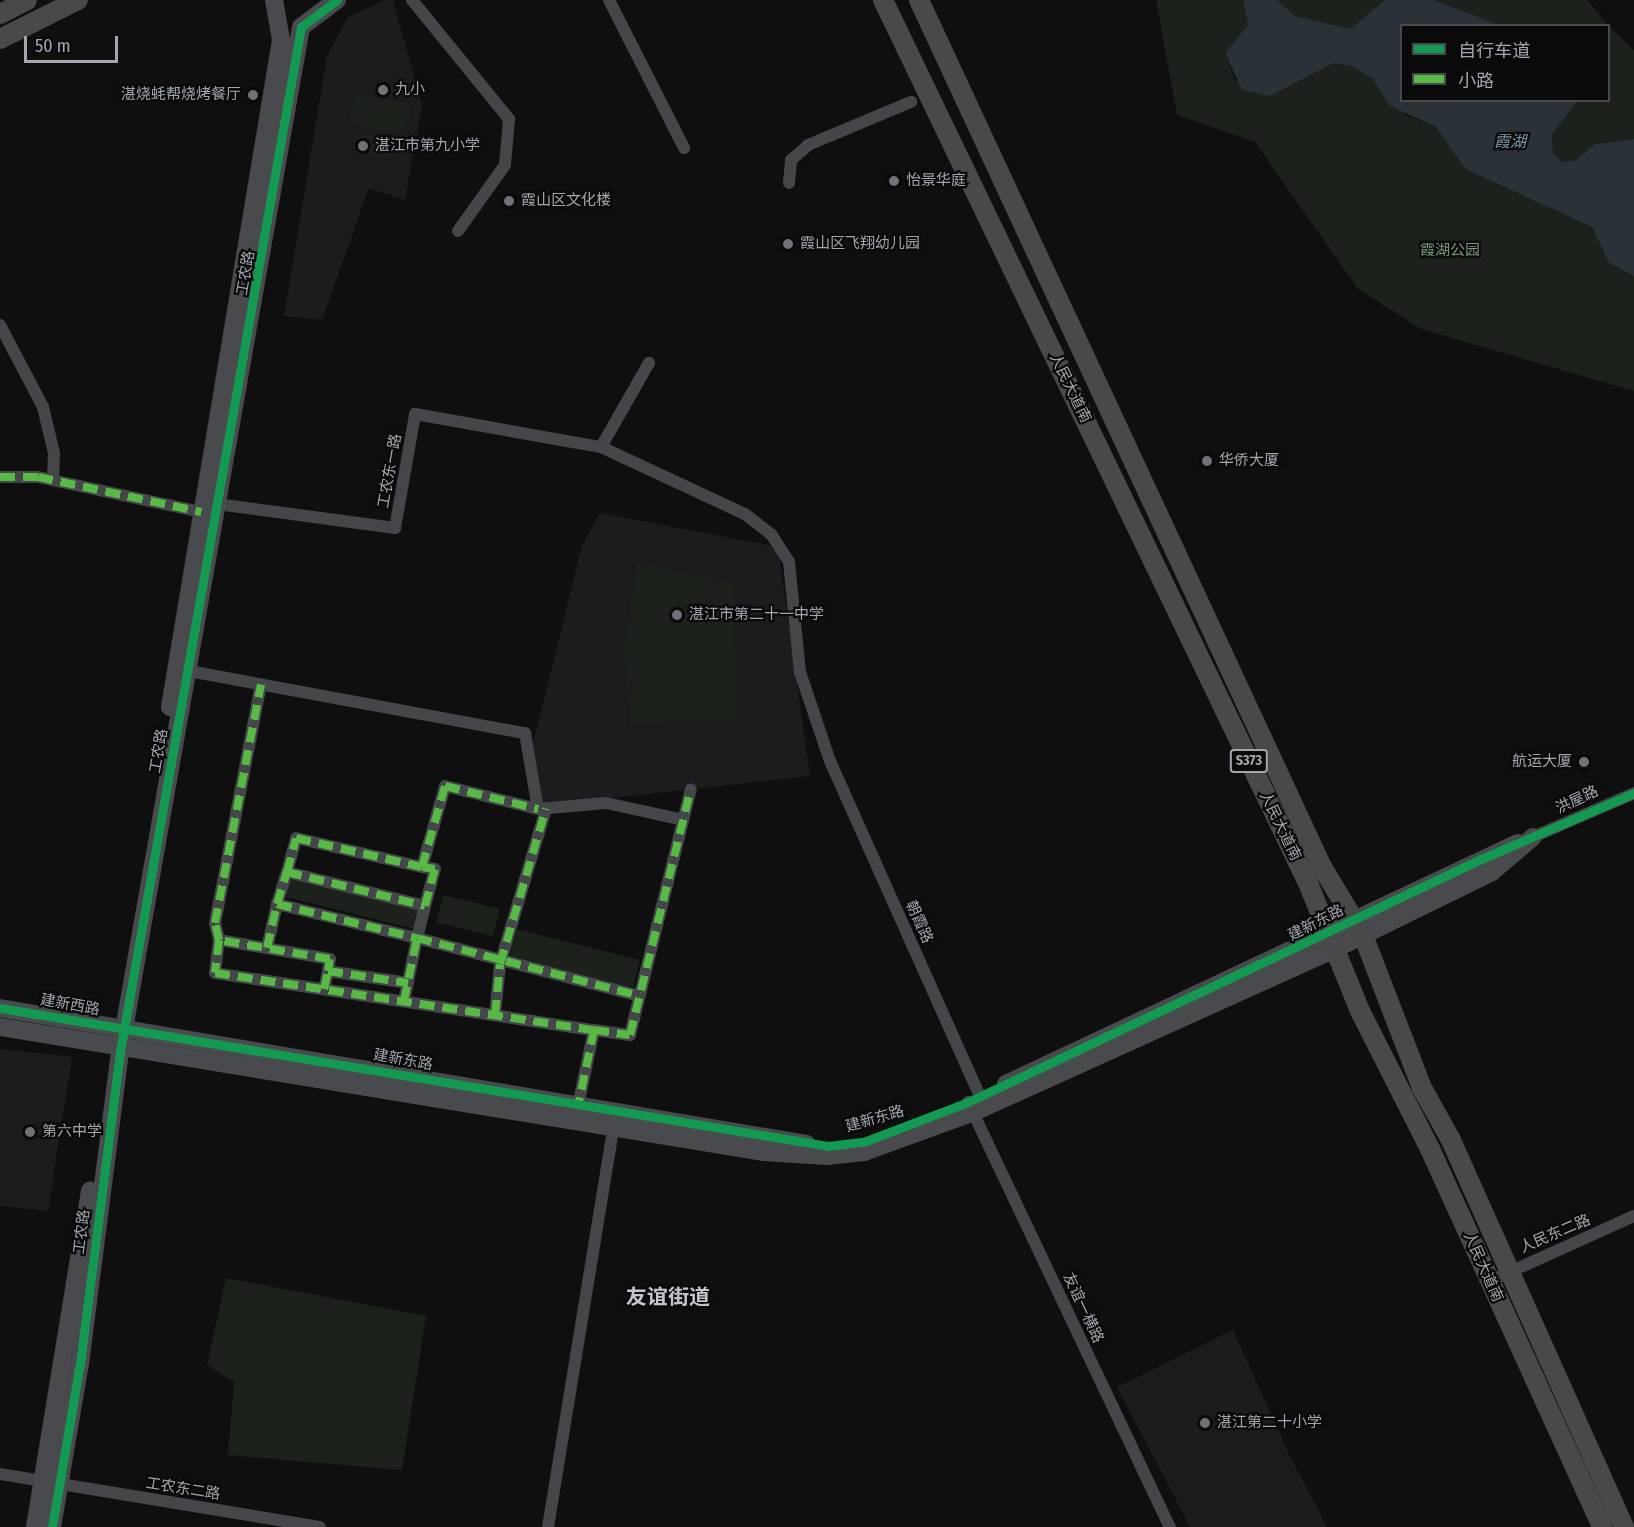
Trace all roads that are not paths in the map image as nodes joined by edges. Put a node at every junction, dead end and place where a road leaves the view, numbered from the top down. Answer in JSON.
{"nodes":[{"id":1,"x":27,"y":0,"type":"edge"},
{"id":2,"x":78,"y":0,"type":"edge"},
{"id":3,"x":274,"y":0,"type":"edge"},
{"id":4,"x":337,"y":0,"type":"edge"},
{"id":5,"x":412,"y":0,"type":"edge"},
{"id":6,"x":609,"y":0,"type":"edge"},
{"id":7,"x":883,"y":0,"type":"edge"},
{"id":8,"x":919,"y":0,"type":"edge"},
{"id":9,"x":0,"y":14,"type":"edge"},
{"id":10,"x":0,"y":39,"type":"edge"},
{"id":11,"x":911,"y":102,"type":"dead end"},
{"id":12,"x":684,"y":148,"type":"dead end"},
{"id":13,"x":789,"y":183,"type":"dead end"},
{"id":14,"x":458,"y":231,"type":"dead end"},
{"id":15,"x":0,"y":325,"type":"edge"},
{"id":16,"x":649,"y":363,"type":"dead end"},
{"id":17,"x":600,"y":447,"type":"junction"},
{"id":18,"x":0,"y":477,"type":"edge"},
{"id":19,"x":53,"y":480,"type":"junction"},
{"id":20,"x":208,"y":506,"type":"junction"},
{"id":21,"x":189,"y":671,"type":"junction"},
{"id":22,"x":261,"y":684,"type":"junction"},
{"id":23,"x":691,"y":789,"type":"dead end"},
{"id":24,"x":1634,"y":793,"type":"edge"},
{"id":25,"x":542,"y":809,"type":"junction"},
{"id":26,"x":683,"y":820,"type":"junction"},
{"id":27,"x":1533,"y":837,"type":"joint"},
{"id":28,"x":422,"y":867,"type":"junction"},
{"id":29,"x":287,"y":872,"type":"junction"},
{"id":30,"x":276,"y":904,"type":"junction"},
{"id":31,"x":425,"y":906,"type":"junction"},
{"id":32,"x":1359,"y":927,"type":"junction"},
{"id":33,"x":417,"y":938,"type":"junction"},
{"id":34,"x":219,"y":940,"type":"junction"},
{"id":35,"x":1330,"y":943,"type":"junction"},
{"id":36,"x":267,"y":948,"type":"junction"},
{"id":37,"x":500,"y":964,"type":"junction"},
{"id":38,"x":328,"y":971,"type":"junction"},
{"id":39,"x":408,"y":983,"type":"junction"},
{"id":40,"x":324,"y":989,"type":"junction"},
{"id":41,"x":640,"y":996,"type":"junction"},
{"id":42,"x":404,"y":1001,"type":"junction"},
{"id":43,"x":0,"y":1008,"type":"edge"},
{"id":44,"x":495,"y":1015,"type":"junction"},
{"id":45,"x":0,"y":1027,"type":"edge"},
{"id":46,"x":594,"y":1030,"type":"junction"},
{"id":47,"x":124,"y":1038,"type":"junction"},
{"id":48,"x":974,"y":1104,"type":"junction"},
{"id":49,"x":578,"y":1106,"type":"junction"},
{"id":50,"x":613,"y":1129,"type":"junction"},
{"id":51,"x":1634,"y":1216,"type":"edge"},
{"id":52,"x":1509,"y":1270,"type":"junction"},
{"id":53,"x":1490,"y":1281,"type":"junction"},
{"id":54,"x":0,"y":1474,"type":"edge"},
{"id":55,"x":51,"y":1482,"type":"junction"},
{"id":56,"x":1166,"y":1526,"type":"edge"},
{"id":57,"x":35,"y":1527,"type":"edge"},
{"id":58,"x":52,"y":1527,"type":"edge"},
{"id":59,"x":320,"y":1527,"type":"edge"},
{"id":60,"x":548,"y":1527,"type":"edge"},
{"id":61,"x":1602,"y":1527,"type":"edge"},
{"id":62,"x":1624,"y":1527,"type":"edge"}],
"edges":[{"from":1,"to":9,"type":"main road"},
{"from":2,"to":10,"type":"main road"},
{"from":3,"to":20,"type":"street","name":"工农路"},
{"from":4,"to":20,"type":"street","name":"工农路"},
{"from":5,"to":14,"type":"street"},
{"from":6,"to":12,"type":"street"},
{"from":7,"to":35,"type":"main road","name":"人民大道南","number":"S373"},
{"from":8,"to":32,"type":"main road","name":"人民大道南","number":"S373"},
{"from":11,"to":13,"type":"street"},
{"from":15,"to":19,"type":"street"},
{"from":16,"to":17,"type":"street"},
{"from":17,"to":20,"type":"street","name":"工农东一路"},
{"from":17,"to":48,"type":"street","name":"朝霞路"},
{"from":18,"to":19,"type":"street"},
{"from":19,"to":20,"type":"street"},
{"from":20,"to":21,"type":"street","name":"工农路"},
{"from":20,"to":47,"type":"street","name":"工农路"},
{"from":21,"to":22,"type":"street"},
{"from":21,"to":47,"type":"street","name":"工农路"},
{"from":22,"to":25,"type":"street"},
{"from":22,"to":34,"type":"street"},
{"from":23,"to":26,"type":"street"},
{"from":24,"to":27,"type":"street","name":"洪屋路"},
{"from":25,"to":26,"type":"street"},
{"from":25,"to":28,"type":"street"},
{"from":25,"to":37,"type":"street"},
{"from":26,"to":41,"type":"street"},
{"from":27,"to":32,"type":"street","name":"建新东路"},
{"from":28,"to":29,"type":"street"},
{"from":28,"to":31,"type":"street"},
{"from":29,"to":30,"type":"street"},
{"from":29,"to":31,"type":"street"},
{"from":30,"to":33,"type":"street"},
{"from":30,"to":36,"type":"street"},
{"from":31,"to":33,"type":"street"},
{"from":32,"to":35,"type":"street","name":"建新东路"},
{"from":32,"to":52,"type":"main road","name":"人民大道南","number":"S373"},
{"from":33,"to":37,"type":"street"},
{"from":33,"to":39,"type":"street"},
{"from":34,"to":36,"type":"street"},
{"from":34,"to":40,"type":"street"},
{"from":35,"to":48,"type":"street","name":"建新东路"},
{"from":35,"to":53,"type":"main road","name":"人民大道南","number":"S373"},
{"from":36,"to":38,"type":"street"},
{"from":37,"to":41,"type":"street"},
{"from":37,"to":44,"type":"street"},
{"from":38,"to":39,"type":"street"},
{"from":38,"to":40,"type":"street"},
{"from":39,"to":42,"type":"street"},
{"from":40,"to":42,"type":"street"},
{"from":41,"to":46,"type":"street"},
{"from":42,"to":44,"type":"street"},
{"from":43,"to":47,"type":"street","name":"建新西路"},
{"from":44,"to":46,"type":"street"},
{"from":45,"to":47,"type":"street"},
{"from":46,"to":49,"type":"street"},
{"from":47,"to":49,"type":"street","name":"建新东路"},
{"from":47,"to":50,"type":"street","name":"建新东路"},
{"from":47,"to":55,"type":"street","name":"工农路"},
{"from":48,"to":49,"type":"street","name":"建新东路"},
{"from":48,"to":50,"type":"street","name":"建新东路"},
{"from":48,"to":56,"type":"street","name":"友谊一横路"},
{"from":50,"to":60,"type":"street"},
{"from":51,"to":52,"type":"street","name":"人民东二路"},
{"from":52,"to":53,"type":"street","name":"人民东二路"},
{"from":52,"to":62,"type":"main road","name":"人民大道南","number":"S373"},
{"from":53,"to":61,"type":"main road","name":"人民大道南","number":"S373"},
{"from":54,"to":55,"type":"street","name":"工农东二路"},
{"from":55,"to":57,"type":"street","name":"工农路"},
{"from":55,"to":58,"type":"street","name":"工农路"},
{"from":55,"to":59,"type":"street","name":"工农东二路"}]}
